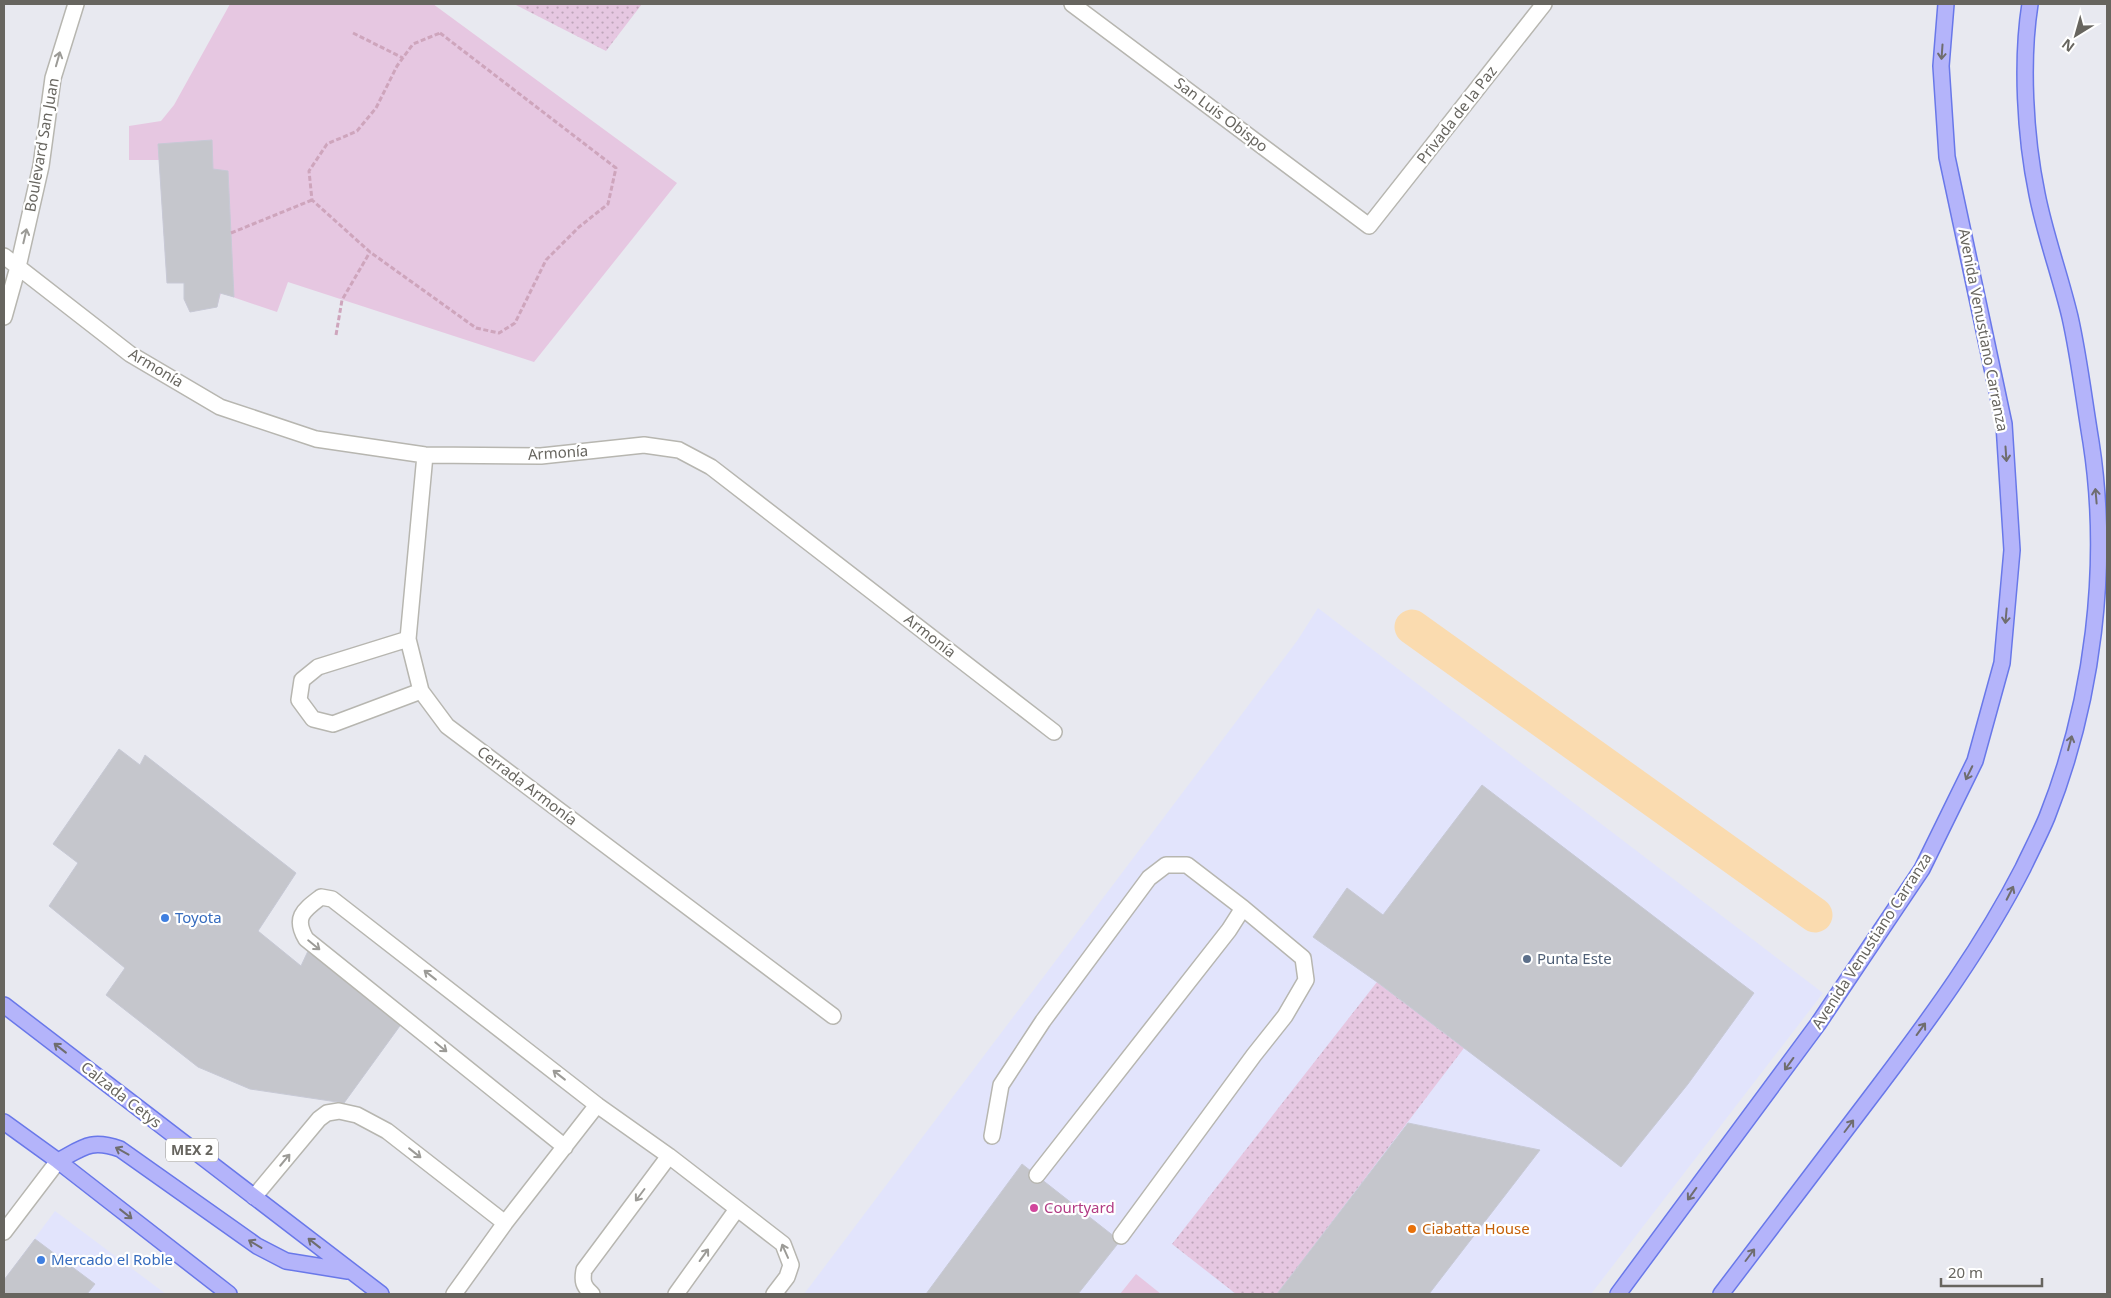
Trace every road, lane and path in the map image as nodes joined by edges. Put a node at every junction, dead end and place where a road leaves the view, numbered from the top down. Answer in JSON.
{"nodes":[{"id":1,"x":76,"y":4,"type":"edge"},
{"id":2,"x":1072,"y":4,"type":"edge"},
{"id":3,"x":1544,"y":4,"type":"edge"},
{"id":4,"x":1946,"y":4,"type":"edge"},
{"id":5,"x":2030,"y":4,"type":"edge"},
{"id":6,"x":353,"y":32,"type":"dead end"},
{"id":7,"x":403,"y":58,"type":"junction"},
{"id":8,"x":312,"y":200,"type":"junction"},
{"id":9,"x":1369,"y":226,"type":"joint"},
{"id":10,"x":231,"y":233,"type":"dead end"},
{"id":11,"x":370,"y":252,"type":"junction"},
{"id":12,"x":4,"y":256,"type":"edge"},
{"id":13,"x":18,"y":267,"type":"junction"},
{"id":14,"x":4,"y":317,"type":"edge"},
{"id":15,"x":336,"y":335,"type":"dead end"},
{"id":16,"x":425,"y":455,"type":"junction"},
{"id":17,"x":408,"y":639,"type":"junction"},
{"id":18,"x":421,"y":691,"type":"junction"},
{"id":19,"x":1054,"y":732,"type":"dead end"},
{"id":20,"x":1244,"y":908,"type":"junction"},
{"id":21,"x":4,"y":1005,"type":"edge"},
{"id":22,"x":833,"y":1016,"type":"dead end"},
{"id":23,"x":597,"y":1104,"type":"junction"},
{"id":24,"x":4,"y":1122,"type":"edge"},
{"id":25,"x":992,"y":1136,"type":"dead end"},
{"id":26,"x":565,"y":1147,"type":"junction"},
{"id":27,"x":669,"y":1156,"type":"junction"},
{"id":28,"x":58,"y":1161,"type":"junction"},
{"id":29,"x":1037,"y":1175,"type":"dead end"},
{"id":30,"x":254,"y":1197,"type":"junction"},
{"id":31,"x":737,"y":1210,"type":"junction"},
{"id":32,"x":505,"y":1223,"type":"junction"},
{"id":33,"x":4,"y":1232,"type":"edge"},
{"id":34,"x":1121,"y":1236,"type":"dead end"},
{"id":35,"x":352,"y":1272,"type":"junction"},
{"id":36,"x":229,"y":1294,"type":"edge"},
{"id":37,"x":381,"y":1294,"type":"edge"},
{"id":38,"x":454,"y":1294,"type":"edge"},
{"id":39,"x":592,"y":1294,"type":"edge"},
{"id":40,"x":676,"y":1294,"type":"edge"},
{"id":41,"x":774,"y":1294,"type":"edge"},
{"id":42,"x":1618,"y":1294,"type":"edge"},
{"id":43,"x":1721,"y":1294,"type":"edge"}],
"edges":[{"from":13,"to":1,"type":"street","name":"Boulevard San Juan","one_way":true},
{"from":2,"to":9,"type":"street","name":"San Luis Obispo"},
{"from":3,"to":9,"type":"street","name":"Privada de la Paz"},
{"from":4,"to":42,"type":"main road","name":"Avenida Venustiano Carranza","one_way":true},
{"from":43,"to":5,"type":"main road","one_way":true},
{"from":6,"to":7,"type":"path"},
{"from":7,"to":8,"type":"path"},
{"from":7,"to":11,"type":"path"},
{"from":8,"to":10,"type":"path"},
{"from":8,"to":11,"type":"path"},
{"from":11,"to":15,"type":"path"},
{"from":12,"to":13,"type":"street","name":"Armonía"},
{"from":13,"to":14,"type":"street","name":"Boulevard San Juan"},
{"from":13,"to":16,"type":"street","name":"Armonía"},
{"from":16,"to":17,"type":"street","name":"Cerrada Armonía"},
{"from":16,"to":19,"type":"street","name":"Armonía"},
{"from":17,"to":18,"type":"street","name":"Cerrada Armonía"},
{"from":17,"to":18,"type":"street"},
{"from":18,"to":22,"type":"street","name":"Cerrada Armonía"},
{"from":20,"to":25,"type":"street"},
{"from":20,"to":29,"type":"street"},
{"from":20,"to":34,"type":"street"},
{"from":30,"to":21,"type":"main road","name":"Calzada Cetys","number":"MEX 2","one_way":true},
{"from":23,"to":26,"type":"street"},
{"from":23,"to":26,"type":"street","one_way":true},
{"from":23,"to":27,"type":"street"},
{"from":24,"to":28,"type":"main road"},
{"from":26,"to":32,"type":"street"},
{"from":27,"to":31,"type":"street"},
{"from":27,"to":39,"type":"street","one_way":true},
{"from":28,"to":33,"type":"street"},
{"from":35,"to":28,"type":"main road","one_way":true},
{"from":28,"to":36,"type":"main road","one_way":true},
{"from":30,"to":32,"type":"street","one_way":true},
{"from":35,"to":30,"type":"main road","name":"Calzada Cetys","number":"MEX 2","one_way":true},
{"from":40,"to":31,"type":"street","one_way":true},
{"from":41,"to":31,"type":"street","one_way":true},
{"from":32,"to":38,"type":"street"},
{"from":35,"to":37,"type":"main road","name":"Calzada Cetys","number":"MEX 2"}]}
